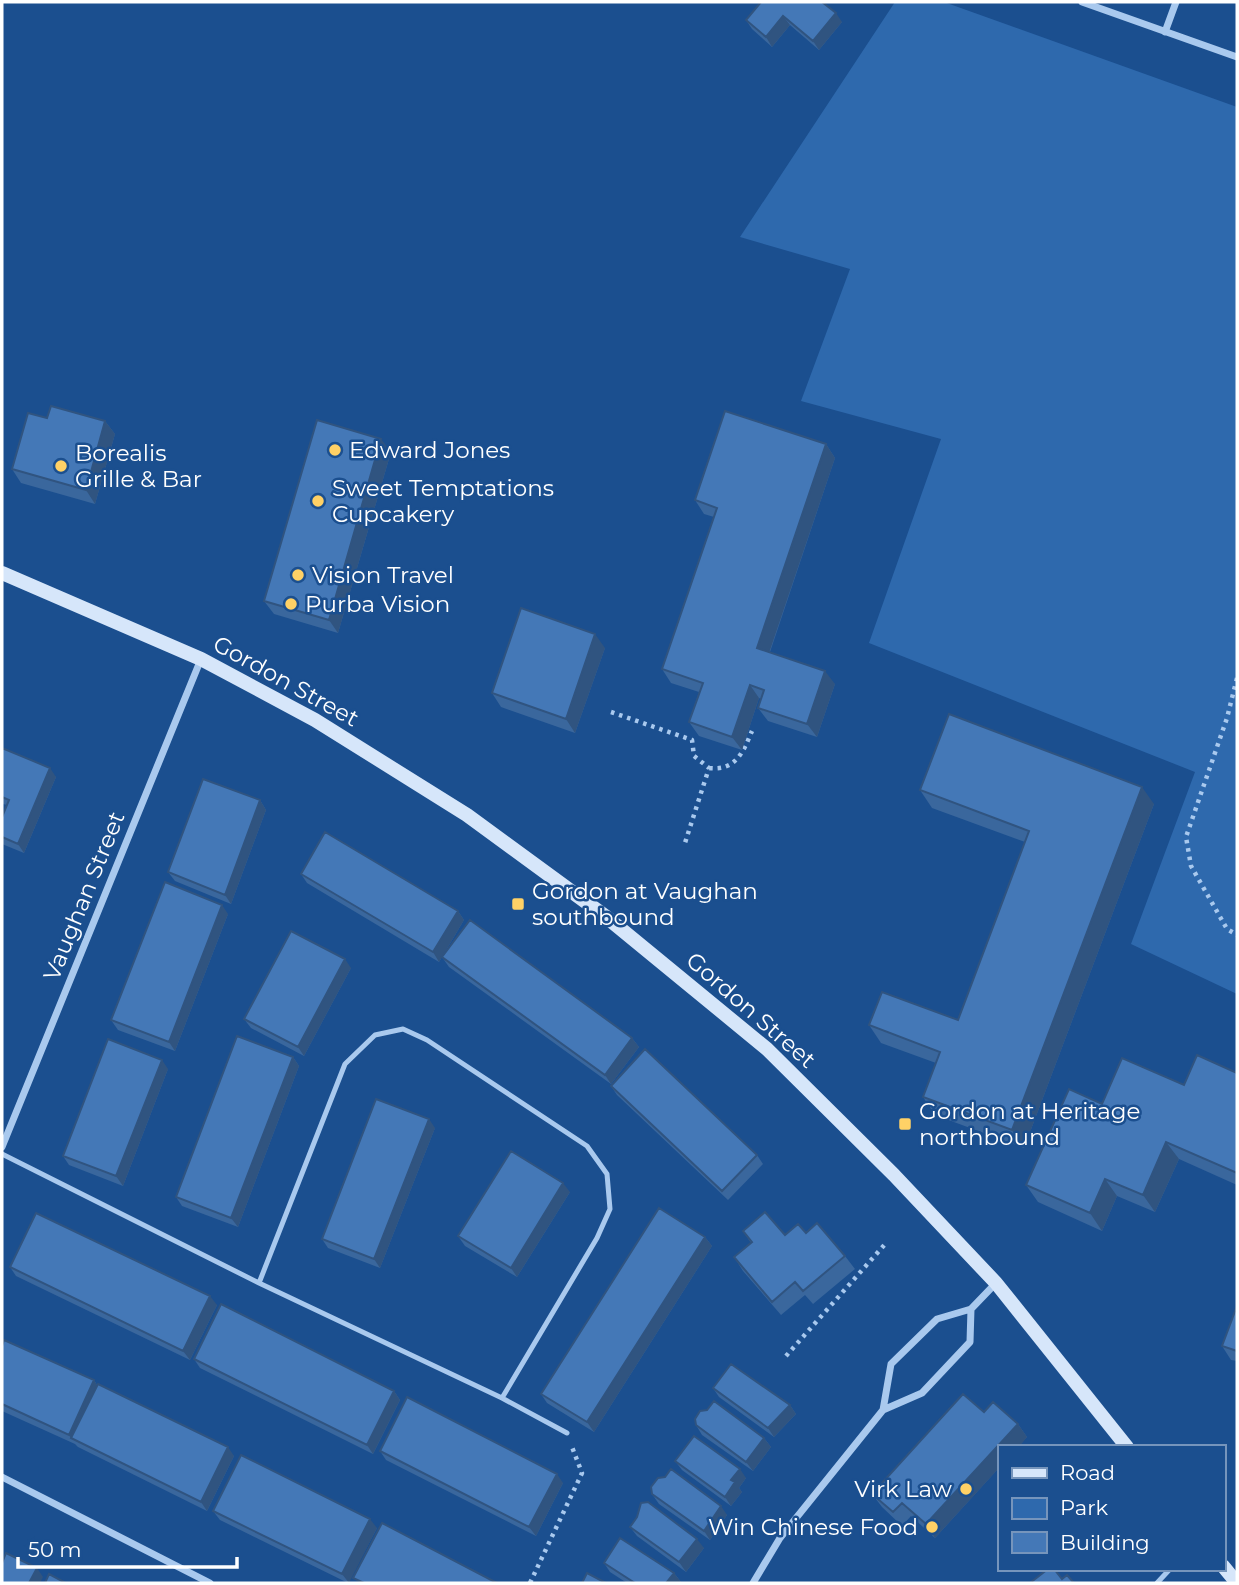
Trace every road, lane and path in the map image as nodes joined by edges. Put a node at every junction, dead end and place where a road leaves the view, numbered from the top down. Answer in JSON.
{"nodes":[{"id":1,"x":1082,"y":2,"type":"edge"},
{"id":2,"x":1176,"y":2,"type":"edge"},
{"id":3,"x":1165,"y":32,"type":"junction"},
{"id":4,"x":1237,"y":57,"type":"edge"},
{"id":5,"x":2,"y":573,"type":"edge"},
{"id":6,"x":201,"y":659,"type":"junction"},
{"id":7,"x":1237,"y":678,"type":"edge"},
{"id":8,"x":611,"y":712,"type":"dead end"},
{"id":9,"x":752,"y":731,"type":"dead end"},
{"id":10,"x":709,"y":768,"type":"junction"},
{"id":11,"x":684,"y":846,"type":"dead end"},
{"id":12,"x":1237,"y":934,"type":"edge"},
{"id":13,"x":2,"y":1147,"type":"edge"},
{"id":14,"x":2,"y":1154,"type":"edge"},
{"id":15,"x":887,"y":1242,"type":"dead end"},
{"id":16,"x":259,"y":1283,"type":"junction"},
{"id":17,"x":996,"y":1283,"type":"junction"},
{"id":18,"x":971,"y":1309,"type":"junction"},
{"id":19,"x":786,"y":1356,"type":"dead end"},
{"id":20,"x":502,"y":1398,"type":"junction"},
{"id":21,"x":883,"y":1410,"type":"junction"},
{"id":22,"x":567,"y":1433,"type":"joint"},
{"id":23,"x":1125,"y":1445,"type":"edge"},
{"id":24,"x":2,"y":1477,"type":"edge"},
{"id":25,"x":1225,"y":1568,"type":"edge"},
{"id":26,"x":210,"y":1583,"type":"edge"},
{"id":27,"x":530,"y":1583,"type":"edge"},
{"id":28,"x":753,"y":1583,"type":"edge"},
{"id":29,"x":1237,"y":1583,"type":"edge"}],
"edges":[{"from":1,"to":3,"type":"street"},
{"from":2,"to":3,"type":"street"},
{"from":3,"to":4,"type":"street"},
{"from":5,"to":6,"type":"main road","name":"Gordon Street"},
{"from":6,"to":13,"type":"street","name":"Vaughan Street"},
{"from":6,"to":17,"type":"main road","name":"Gordon Street"},
{"from":7,"to":12,"type":"path"},
{"from":8,"to":10,"type":"path"},
{"from":9,"to":10,"type":"path"},
{"from":10,"to":11,"type":"path"},
{"from":14,"to":16,"type":"lane"},
{"from":15,"to":19,"type":"path"},
{"from":16,"to":20,"type":"lane"},
{"from":16,"to":20,"type":"lane"},
{"from":17,"to":18,"type":"street"},
{"from":17,"to":23,"type":"main road","name":"Gordon Street"},
{"from":18,"to":21,"type":"street"},
{"from":18,"to":21,"type":"street"},
{"from":20,"to":22,"type":"lane"},
{"from":21,"to":28,"type":"street"},
{"from":22,"to":27,"type":"path"},
{"from":24,"to":26,"type":"street"},
{"from":25,"to":29,"type":"main road"}]}
